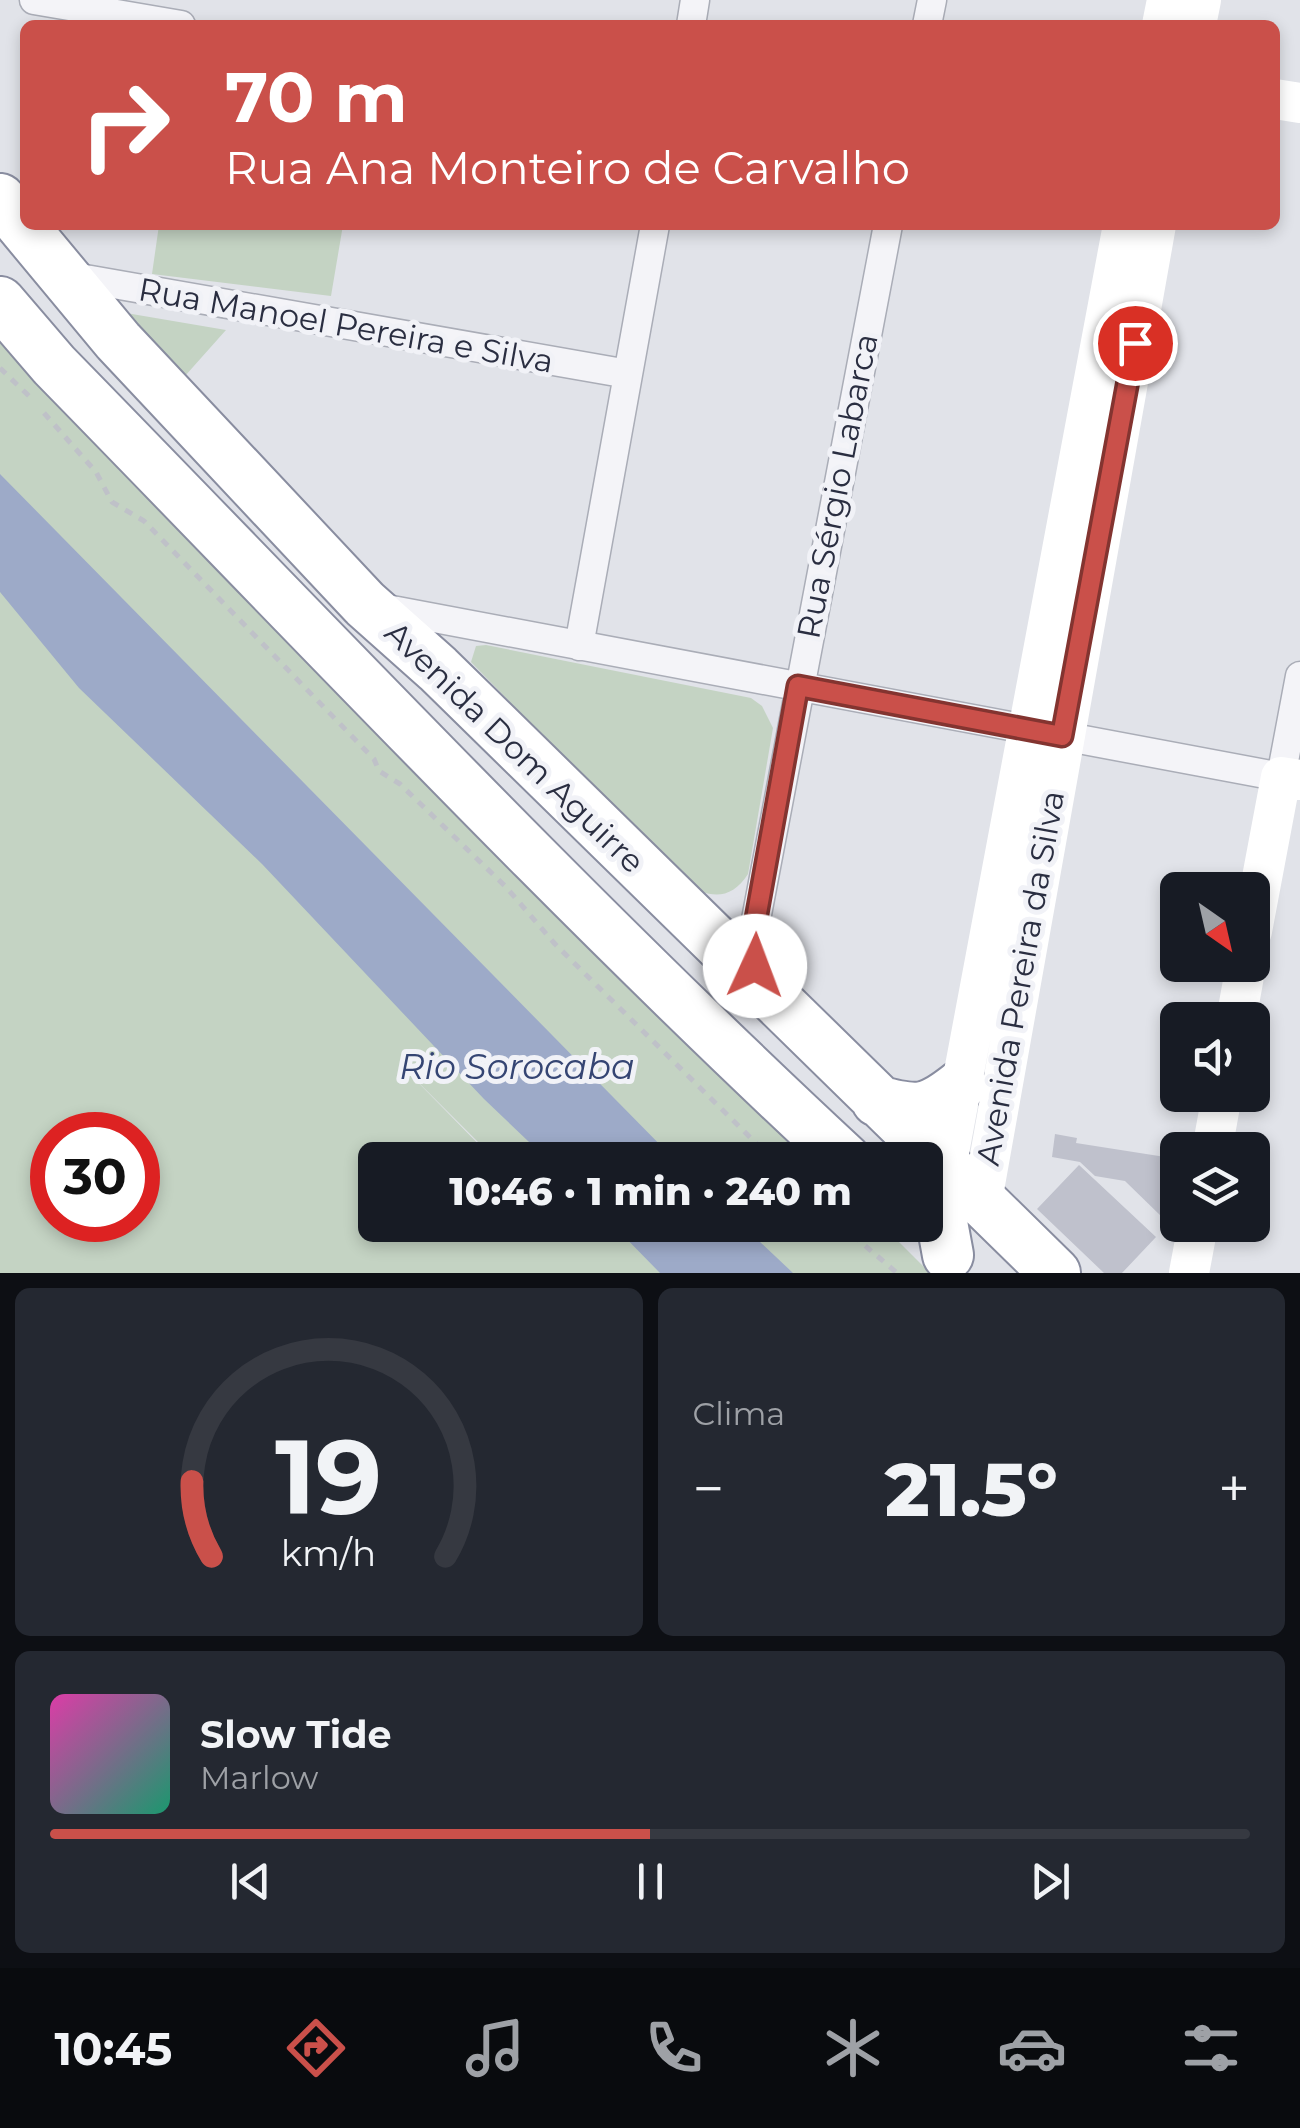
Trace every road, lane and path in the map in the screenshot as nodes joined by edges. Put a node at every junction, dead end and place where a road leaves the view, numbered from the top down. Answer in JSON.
{"nodes":[{"id":1,"x":34,"y":0,"type":"edge"},
{"id":2,"x":152,"y":20,"type":"edge"},
{"id":3,"x":0,"y":199,"type":"edge"},
{"id":4,"x":20,"y":223,"type":"edge"},
{"id":5,"x":26,"y":230,"type":"edge"},
{"id":6,"x":654,"y":230,"type":"edge"},
{"id":7,"x":887,"y":230,"type":"edge"},
{"id":8,"x":1122,"y":230,"type":"edge"},
{"id":9,"x":1155,"y":230,"type":"edge"},
{"id":10,"x":64,"y":276,"type":"junction"},
{"id":11,"x":0,"y":302,"type":"edge"},
{"id":12,"x":0,"y":368,"type":"edge"},
{"id":13,"x":628,"y":374,"type":"junction"},
{"id":14,"x":365,"y":604,"type":"junction"},
{"id":15,"x":500,"y":631,"type":"junction"},
{"id":16,"x":579,"y":646,"type":"junction"},
{"id":17,"x":438,"y":669,"type":"junction"},
{"id":18,"x":1300,"y":676,"type":"edge"},
{"id":19,"x":798,"y":686,"type":"junction"},
{"id":20,"x":1046,"y":732,"type":"junction"},
{"id":21,"x":1291,"y":778,"type":"edge"},
{"id":22,"x":1267,"y":872,"type":"edge"},
{"id":23,"x":760,"y":983,"type":"junction"},
{"id":24,"x":962,"y":1086,"type":"junction"},
{"id":25,"x":877,"y":1101,"type":"junction"},
{"id":26,"x":755,"y":1142,"type":"edge"},
{"id":27,"x":827,"y":1142,"type":"edge"},
{"id":28,"x":946,"y":1168,"type":"junction"},
{"id":29,"x":982,"y":1201,"type":"junction"},
{"id":30,"x":861,"y":1242,"type":"edge"},
{"id":31,"x":1195,"y":1242,"type":"edge"},
{"id":32,"x":943,"y":1251,"type":"edge"},
{"id":33,"x":897,"y":1273,"type":"edge"},
{"id":34,"x":1054,"y":1273,"type":"edge"},
{"id":35,"x":1189,"y":1273,"type":"edge"}],
"edges":[{"from":1,"to":2,"type":"street"},
{"from":3,"to":4,"type":"highway","name":"Avenida Dom Aguirre"},
{"from":5,"to":10,"type":"highway","name":"Avenida Dom Aguirre"},
{"from":6,"to":13,"type":"street"},
{"from":7,"to":19,"type":"street","name":"Rua Sérgio Labarca"},
{"from":8,"to":20,"type":"main road","name":"Avenida Pereira da Silva"},
{"from":9,"to":20,"type":"main road","name":"Avenida Pereira da Silva"},
{"from":10,"to":13,"type":"street","name":"Rua Manoel Pereira e Silva"},
{"from":10,"to":14,"type":"highway","name":"Avenida Dom Aguirre"},
{"from":11,"to":27,"type":"highway","name":"Avenida Dom Aguirre"},
{"from":12,"to":26,"type":"path"},
{"from":13,"to":16,"type":"street"},
{"from":14,"to":15,"type":"street"},
{"from":14,"to":17,"type":"highway","name":"Avenida Dom Aguirre"},
{"from":15,"to":16,"type":"street"},
{"from":15,"to":17,"type":"street"},
{"from":16,"to":19,"type":"street"},
{"from":17,"to":23,"type":"highway","name":"Avenida Dom Aguirre"},
{"from":18,"to":21,"type":"street"},
{"from":19,"to":20,"type":"street"},
{"from":19,"to":23,"type":"street","name":"Rua Sérgio Labarca"},
{"from":20,"to":21,"type":"street"},
{"from":20,"to":24,"type":"main road","name":"Avenida Pereira da Silva"},
{"from":20,"to":29,"type":"main road","name":"Avenida Pereira da Silva"},
{"from":21,"to":22,"type":"main road"},
{"from":23,"to":25,"type":"highway","name":"Avenida Dom Aguirre"},
{"from":24,"to":25,"type":"highway"},
{"from":24,"to":28,"type":"main road","name":"Avenida Pereira da Silva"},
{"from":25,"to":28,"type":"highway","name":"Avenida Dom Aguirre"},
{"from":28,"to":29,"type":"highway","name":"Avenida Dom Aguirre"},
{"from":28,"to":32,"type":"highway"},
{"from":29,"to":34,"type":"highway","name":"Avenida Dom Aguirre"},
{"from":30,"to":33,"type":"path"},
{"from":31,"to":35,"type":"main road"}]}
